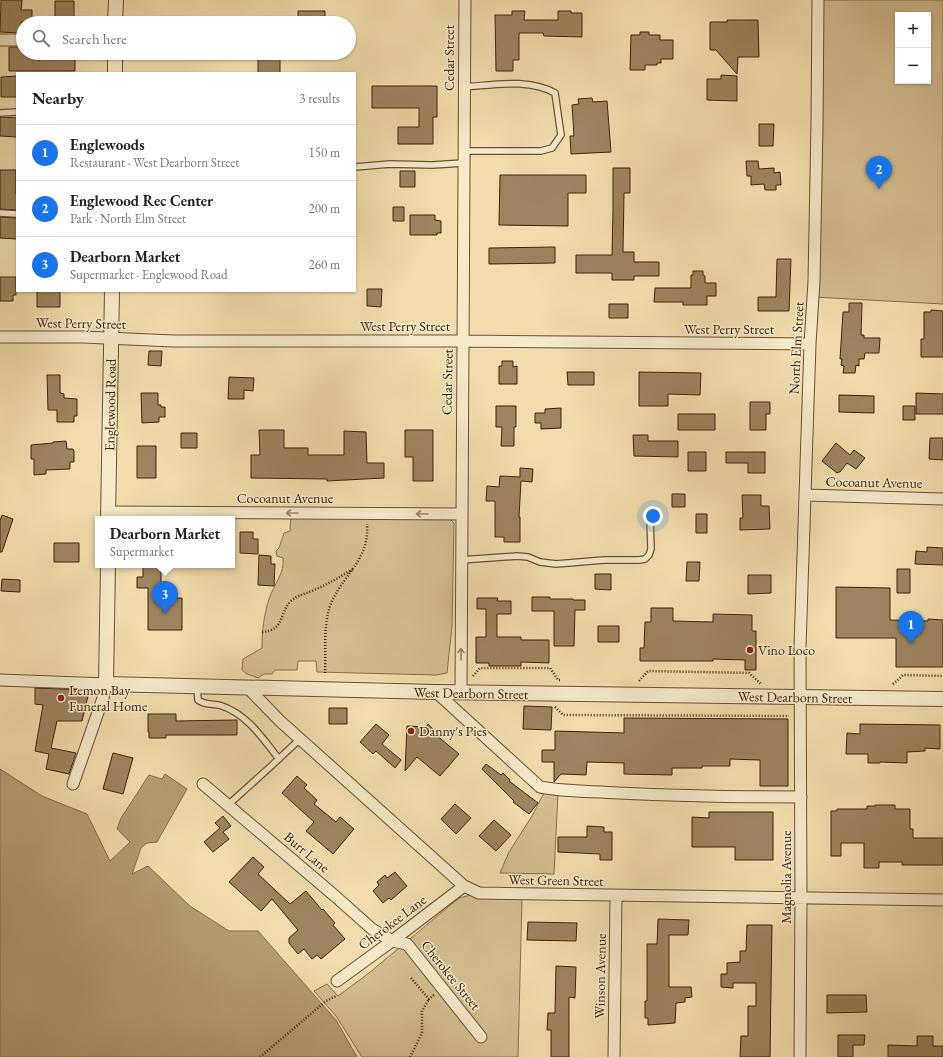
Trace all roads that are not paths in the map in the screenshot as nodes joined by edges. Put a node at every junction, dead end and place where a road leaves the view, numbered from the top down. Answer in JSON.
{"nodes":[{"id":1,"x":116,"y":0,"type":"edge"},
{"id":2,"x":465,"y":0,"type":"edge"},
{"id":3,"x":818,"y":0,"type":"edge"},
{"id":4,"x":115,"y":16,"type":"edge"},
{"id":5,"x":0,"y":40,"type":"edge"},
{"id":6,"x":16,"y":40,"type":"edge"},
{"id":7,"x":115,"y":60,"type":"edge"},
{"id":8,"x":114,"y":72,"type":"edge"},
{"id":9,"x":464,"y":87,"type":"junction"},
{"id":10,"x":16,"y":112,"type":"edge"},
{"id":11,"x":0,"y":113,"type":"edge"},
{"id":12,"x":464,"y":151,"type":"junction"},
{"id":13,"x":464,"y":163,"type":"junction"},
{"id":14,"x":356,"y":167,"type":"edge"},
{"id":15,"x":0,"y":213,"type":"edge"},
{"id":16,"x":16,"y":214,"type":"edge"},
{"id":17,"x":112,"y":292,"type":"edge"},
{"id":18,"x":0,"y":337,"type":"edge"},
{"id":19,"x":112,"y":338,"type":"junction"},
{"id":20,"x":463,"y":341,"type":"junction"},
{"id":21,"x":810,"y":344,"type":"junction"},
{"id":22,"x":805,"y":495,"type":"junction"},
{"id":23,"x":943,"y":499,"type":"edge"},
{"id":24,"x":461,"y":514,"type":"junction"},
{"id":25,"x":108,"y":515,"type":"edge"},
{"id":26,"x":650,"y":519,"type":"dead end"},
{"id":27,"x":461,"y":560,"type":"junction"},
{"id":28,"x":108,"y":568,"type":"edge"},
{"id":29,"x":0,"y":680,"type":"edge"},
{"id":30,"x":106,"y":684,"type":"junction"},
{"id":31,"x":197,"y":686,"type":"junction"},
{"id":32,"x":460,"y":686,"type":"junction"},
{"id":33,"x":248,"y":688,"type":"junction"},
{"id":34,"x":436,"y":692,"type":"junction"},
{"id":35,"x":801,"y":697,"type":"junction"},
{"id":36,"x":943,"y":699,"type":"edge"},
{"id":37,"x":300,"y":739,"type":"junction"},
{"id":38,"x":279,"y":759,"type":"junction"},
{"id":39,"x":73,"y":784,"type":"dead end"},
{"id":40,"x":203,"y":784,"type":"dead end"},
{"id":41,"x":801,"y":797,"type":"junction"},
{"id":42,"x":228,"y":805,"type":"junction"},
{"id":43,"x":464,"y":886,"type":"junction"},
{"id":44,"x":616,"y":896,"type":"junction"},
{"id":45,"x":801,"y":898,"type":"junction"},
{"id":46,"x":943,"y":900,"type":"edge"},
{"id":47,"x":392,"y":942,"type":"junction"},
{"id":48,"x":337,"y":981,"type":"dead end"},
{"id":49,"x":481,"y":1037,"type":"dead end"},
{"id":50,"x":614,"y":1057,"type":"edge"},
{"id":51,"x":800,"y":1057,"type":"edge"}],
"edges":[{"from":1,"to":4,"type":"street"},
{"from":2,"to":9,"type":"street","name":"Cedar Street"},
{"from":3,"to":21,"type":"street","name":"North Elm Street"},
{"from":5,"to":6,"type":"street"},
{"from":7,"to":8,"type":"street"},
{"from":9,"to":12,"type":"street","name":"Cedar Street"},
{"from":9,"to":12,"type":"lane"},
{"from":10,"to":11,"type":"lane"},
{"from":12,"to":13,"type":"street","name":"Cedar Street"},
{"from":13,"to":14,"type":"lane"},
{"from":13,"to":20,"type":"street","name":"Cedar Street"},
{"from":15,"to":16,"type":"lane"},
{"from":17,"to":19,"type":"street","name":"Englewood Road"},
{"from":18,"to":19,"type":"street","name":"West Perry Street"},
{"from":19,"to":20,"type":"street","name":"West Perry Street"},
{"from":19,"to":25,"type":"street","name":"Englewood Road"},
{"from":20,"to":21,"type":"street","name":"West Perry Street"},
{"from":20,"to":24,"type":"street","name":"Cedar Street"},
{"from":21,"to":22,"type":"street","name":"North Elm Street"},
{"from":22,"to":23,"type":"street","name":"Cocoanut Avenue"},
{"from":22,"to":35,"type":"street","name":"North Elm Street"},
{"from":24,"to":25,"type":"street","name":"Cocoanut Avenue","one_way":true},
{"from":24,"to":27,"type":"street","name":"Cedar Street"},
{"from":26,"to":27,"type":"lane"},
{"from":32,"to":27,"type":"street","name":"Cedar Street","one_way":true},
{"from":28,"to":30,"type":"street"},
{"from":29,"to":30,"type":"street","name":"West Dearborn Street"},
{"from":30,"to":31,"type":"street","name":"West Dearborn Street"},
{"from":30,"to":39,"type":"street"},
{"from":31,"to":33,"type":"street","name":"West Dearborn Street"},
{"from":31,"to":38,"type":"lane"},
{"from":32,"to":34,"type":"street","name":"West Dearborn Street"},
{"from":32,"to":35,"type":"street","name":"West Dearborn Street"},
{"from":33,"to":34,"type":"street","name":"West Dearborn Street"},
{"from":33,"to":37,"type":"street","name":"West Green Street"},
{"from":34,"to":41,"type":"street"},
{"from":35,"to":36,"type":"street","name":"West Dearborn Street"},
{"from":35,"to":41,"type":"street","name":"Magnolia Avenue"},
{"from":37,"to":38,"type":"lane"},
{"from":37,"to":43,"type":"street","name":"West Green Street"},
{"from":38,"to":42,"type":"lane"},
{"from":40,"to":42,"type":"street","name":"Burr Lane"},
{"from":41,"to":45,"type":"street","name":"Magnolia Avenue"},
{"from":42,"to":47,"type":"street","name":"Burr Lane"},
{"from":43,"to":44,"type":"street","name":"West Green Street"},
{"from":43,"to":47,"type":"street","name":"Cherokee Lane"},
{"from":44,"to":45,"type":"street","name":"West Green Street"},
{"from":44,"to":50,"type":"street","name":"Winson Avenue"},
{"from":45,"to":46,"type":"street","name":"West Green Street"},
{"from":45,"to":51,"type":"street","name":"Magnolia Avenue"},
{"from":47,"to":48,"type":"street","name":"Cherokee Lane"},
{"from":47,"to":49,"type":"street","name":"Cherokee Street"}]}
